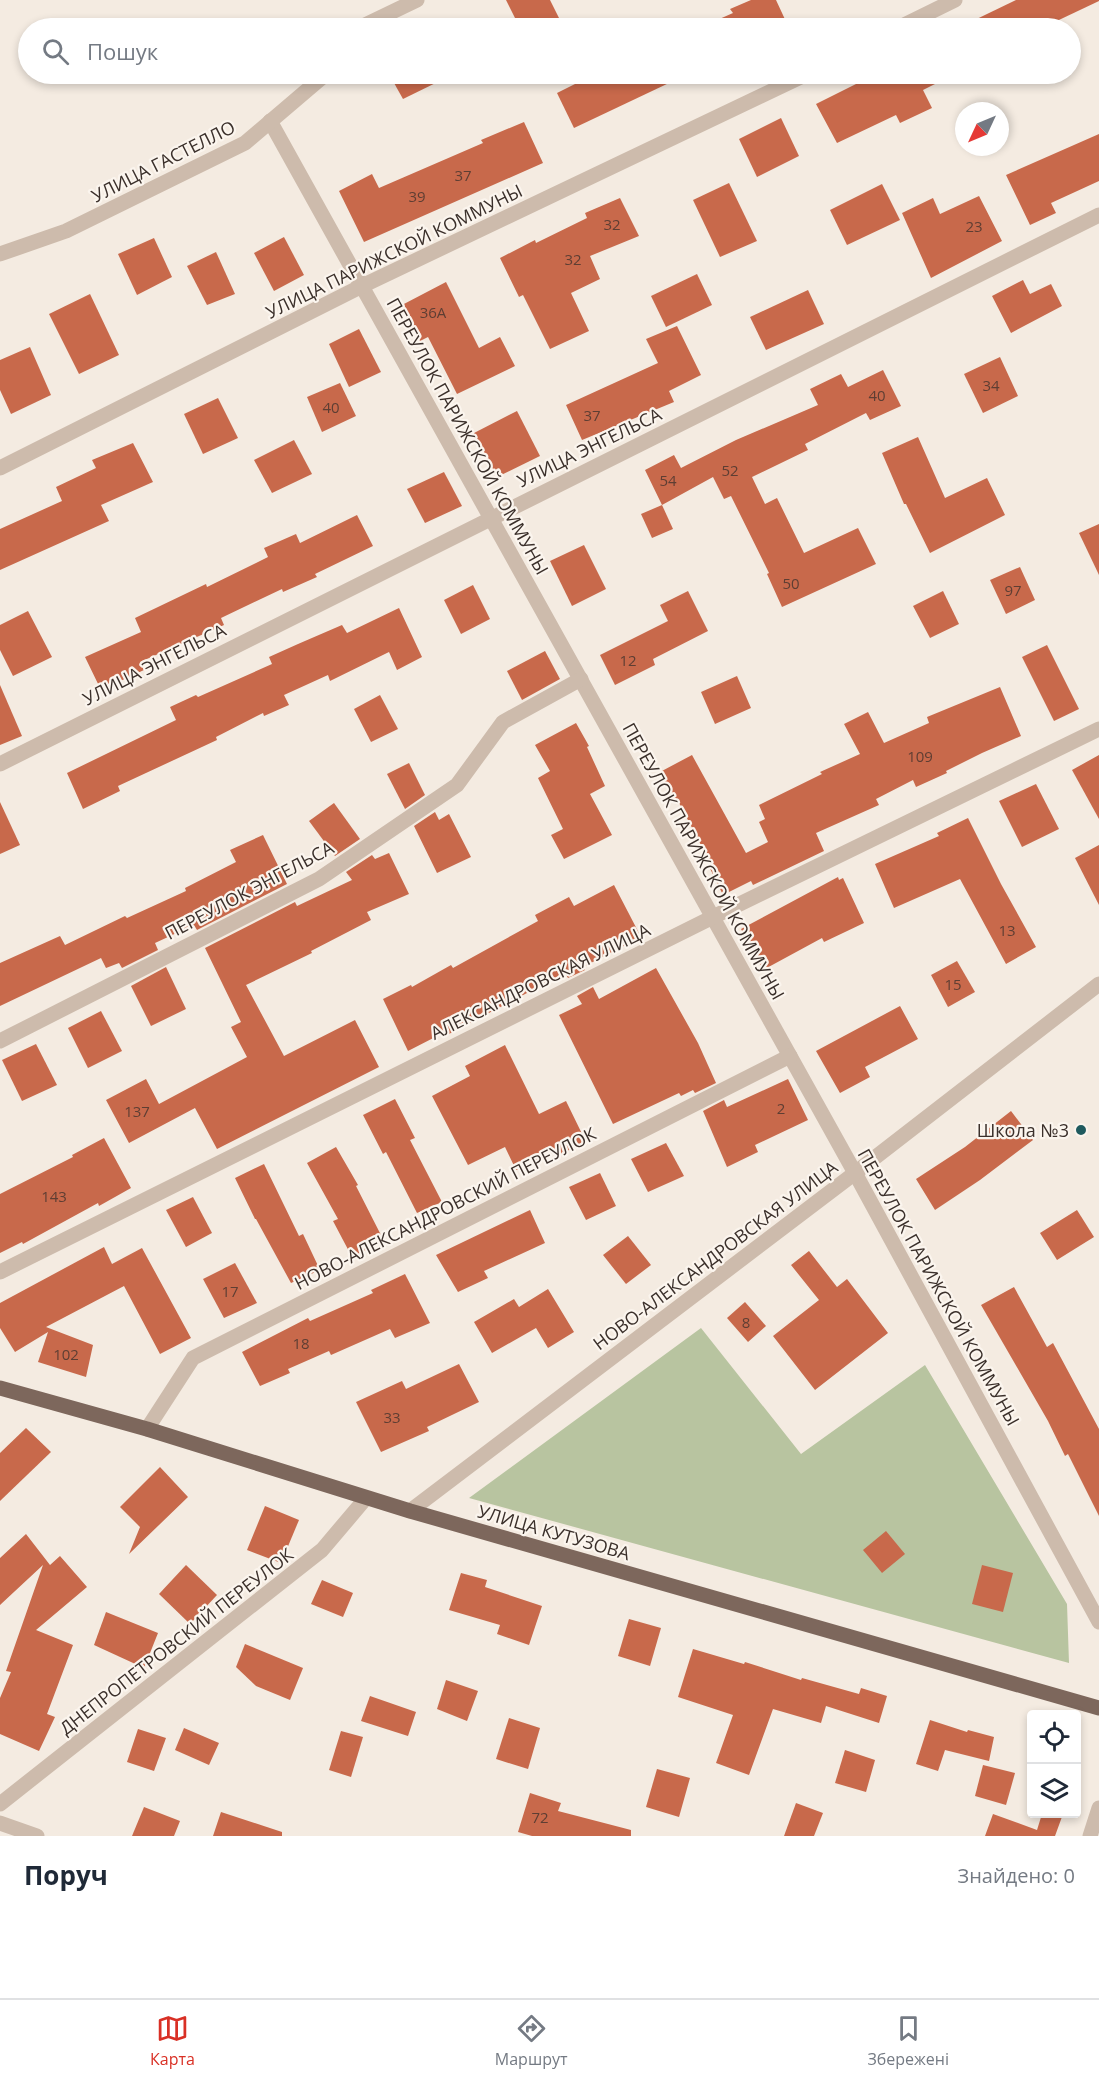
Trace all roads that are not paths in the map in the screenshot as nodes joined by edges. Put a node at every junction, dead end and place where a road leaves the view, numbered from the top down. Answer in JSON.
{"nodes":[{"id":1,"x":417,"y":0,"type":"edge"},
{"id":2,"x":956,"y":0,"type":"edge"},
{"id":3,"x":382,"y":18,"type":"edge"},
{"id":4,"x":919,"y":18,"type":"edge"},
{"id":5,"x":314,"y":84,"type":"edge"},
{"id":6,"x":786,"y":84,"type":"edge"},
{"id":7,"x":270,"y":121,"type":"junction"},
{"id":8,"x":1099,"y":215,"type":"edge"},
{"id":9,"x":0,"y":254,"type":"edge"},
{"id":10,"x":362,"y":286,"type":"junction"},
{"id":11,"x":0,"y":468,"type":"edge"},
{"id":12,"x":491,"y":517,"type":"junction"},
{"id":13,"x":580,"y":679,"type":"junction"},
{"id":14,"x":1099,"y":729,"type":"edge"},
{"id":15,"x":0,"y":764,"type":"edge"},
{"id":16,"x":713,"y":917,"type":"junction"},
{"id":17,"x":1099,"y":984,"type":"edge"},
{"id":18,"x":0,"y":1041,"type":"edge"},
{"id":19,"x":790,"y":1056,"type":"junction"},
{"id":20,"x":855,"y":1173,"type":"junction"},
{"id":21,"x":0,"y":1272,"type":"edge"},
{"id":22,"x":0,"y":1388,"type":"edge"},
{"id":23,"x":147,"y":1429,"type":"junction"},
{"id":24,"x":366,"y":1498,"type":"junction"},
{"id":25,"x":410,"y":1511,"type":"junction"},
{"id":26,"x":1099,"y":1622,"type":"edge"},
{"id":27,"x":1099,"y":1708,"type":"edge"},
{"id":28,"x":0,"y":1804,"type":"edge"},
{"id":29,"x":1099,"y":1808,"type":"edge"},
{"id":30,"x":0,"y":1824,"type":"edge"},
{"id":31,"x":37,"y":1836,"type":"edge"},
{"id":32,"x":1090,"y":1836,"type":"edge"}],
"edges":[{"from":1,"to":3,"type":"street"},
{"from":2,"to":4,"type":"street"},
{"from":5,"to":7,"type":"street","name":"УЛИЦА ГАСТЕЛЛО"},
{"from":6,"to":10,"type":"street","name":"УЛИЦА ПАРИЖСКОЙ КОММУНЫ"},
{"from":7,"to":9,"type":"street","name":"УЛИЦА ГАСТЕЛЛО"},
{"from":7,"to":10,"type":"street","name":"ПЕРЕУЛОК ПАРИЖСКОЙ КОММУНЫ"},
{"from":8,"to":12,"type":"street","name":"УЛИЦА ЭНГЕЛЬСА"},
{"from":10,"to":11,"type":"street","name":"УЛИЦА ПАРИЖСКОЙ КОММУНЫ"},
{"from":10,"to":12,"type":"street","name":"ПЕРЕУЛОК ПАРИЖСКОЙ КОММУНЫ"},
{"from":12,"to":13,"type":"street","name":"ПЕРЕУЛОК ПАРИЖСКОЙ КОММУНЫ"},
{"from":12,"to":15,"type":"street","name":"УЛИЦА ЭНГЕЛЬСА"},
{"from":13,"to":16,"type":"street","name":"ПЕРЕУЛОК ПАРИЖСКОЙ КОММУНЫ"},
{"from":13,"to":18,"type":"street","name":"ПЕРЕУЛОК ЭНГЕЛЬСА"},
{"from":14,"to":16,"type":"street","name":"АЛЕКСАНДРОВСКАЯ УЛИЦА"},
{"from":16,"to":19,"type":"street","name":"ПЕРЕУЛОК ПАРИЖСКОЙ КОММУНЫ"},
{"from":16,"to":21,"type":"street","name":"АЛЕКСАНДРОВСКАЯ УЛИЦА"},
{"from":17,"to":20,"type":"street","name":"НОВО-АЛЕКСАНДРОВСКАЯ УЛИЦА"},
{"from":19,"to":20,"type":"street","name":"ПЕРЕУЛОК ПАРИЖСКОЙ КОММУНЫ"},
{"from":19,"to":23,"type":"street","name":"НОВО-АЛЕКСАНДРОВСКИЙ ПЕРЕУЛОК"},
{"from":20,"to":25,"type":"street","name":"НОВО-АЛЕКСАНДРОВСКАЯ УЛИЦА"},
{"from":20,"to":26,"type":"street","name":"ПЕРЕУЛОК ПАРИЖСКОЙ КОММУНЫ"},
{"from":22,"to":23,"type":"main road","name":"УЛИЦА КУТУЗОВА"},
{"from":23,"to":24,"type":"main road","name":"УЛИЦА КУТУЗОВА"},
{"from":24,"to":25,"type":"main road","name":"УЛИЦА КУТУЗОВА"},
{"from":24,"to":28,"type":"street","name":"ДНЕПРОПЕТРОВСКИЙ ПЕРЕУЛОК"},
{"from":25,"to":27,"type":"main road","name":"УЛИЦА КУТУЗОВА"},
{"from":29,"to":32,"type":"street"},
{"from":30,"to":31,"type":"street"}]}
